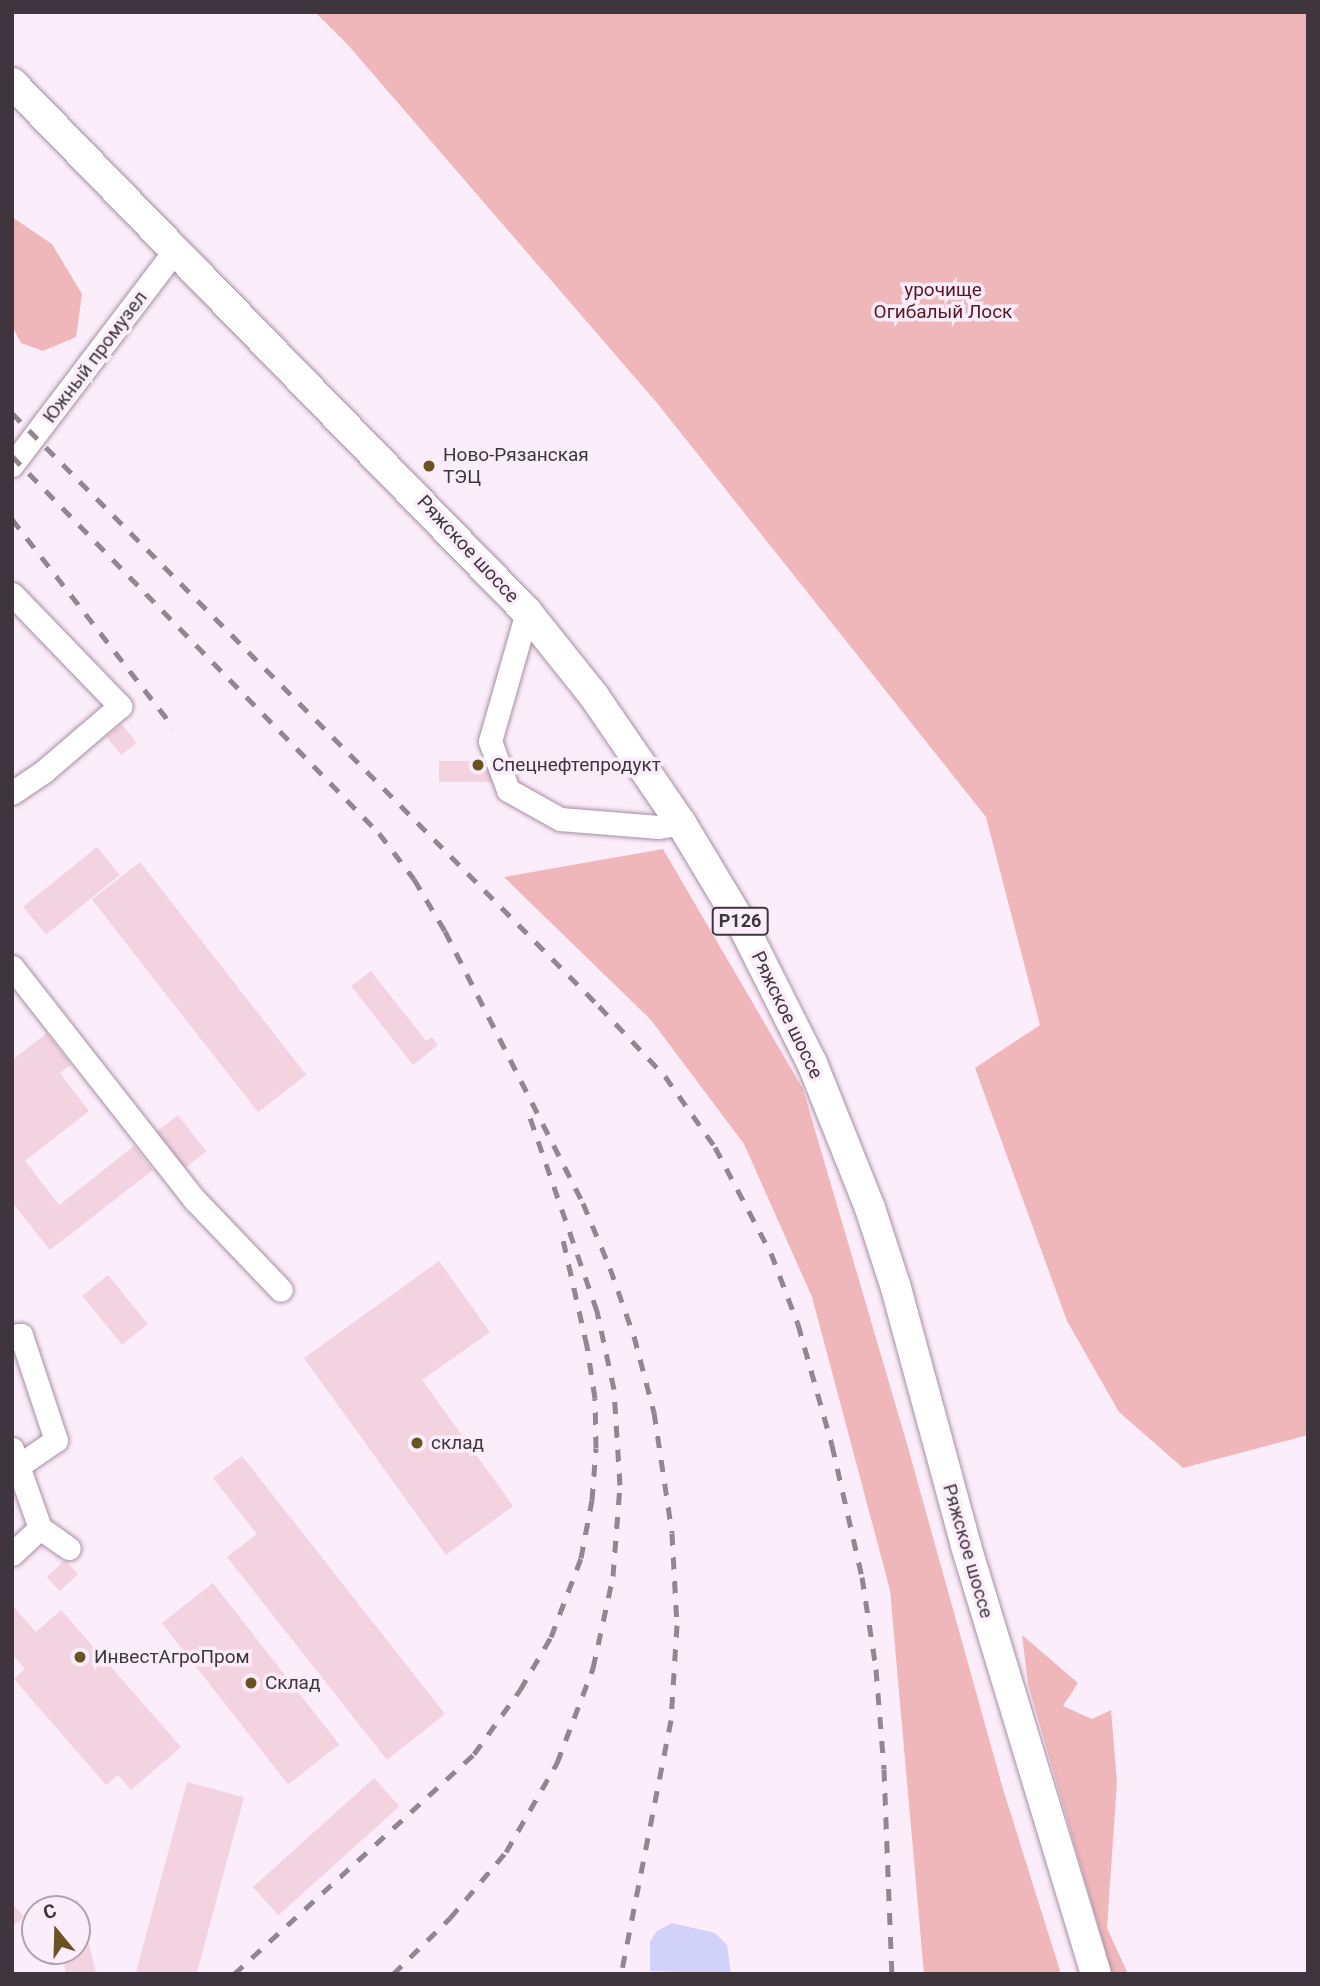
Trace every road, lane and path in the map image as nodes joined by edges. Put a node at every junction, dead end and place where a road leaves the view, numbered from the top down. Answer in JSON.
{"nodes":[{"id":1,"x":12,"y":83,"type":"edge"},
{"id":2,"x":176,"y":249,"type":"junction"},
{"id":3,"x":12,"y":465,"type":"edge"},
{"id":4,"x":12,"y":594,"type":"edge"},
{"id":5,"x":527,"y":612,"type":"junction"},
{"id":6,"x":12,"y":793,"type":"edge"},
{"id":7,"x":681,"y":823,"type":"junction"},
{"id":8,"x":12,"y":967,"type":"edge"},
{"id":9,"x":281,"y":1290,"type":"dead end"},
{"id":10,"x":12,"y":1336,"type":"edge"},
{"id":11,"x":15,"y":1458,"type":"edge"},
{"id":12,"x":40,"y":1528,"type":"junction"},
{"id":13,"x":69,"y":1548,"type":"dead end"},
{"id":14,"x":12,"y":1554,"type":"edge"},
{"id":15,"x":1096,"y":1974,"type":"edge"}],
"edges":[{"from":1,"to":2,"type":"main road","name":"Ряжское шоссе","number":"Р126"},
{"from":2,"to":3,"type":"street","name":"Южный промузел"},
{"from":2,"to":5,"type":"main road","name":"Ряжское шоссе","number":"Р126"},
{"from":4,"to":6,"type":"street"},
{"from":5,"to":7,"type":"main road","name":"Ряжское шоссе","number":"Р126"},
{"from":5,"to":7,"type":"street"},
{"from":7,"to":15,"type":"main road","name":"Ряжское шоссе","number":"Р126"},
{"from":8,"to":9,"type":"street"},
{"from":10,"to":11,"type":"street"},
{"from":11,"to":12,"type":"street"},
{"from":12,"to":13,"type":"street"},
{"from":12,"to":14,"type":"street"}]}
